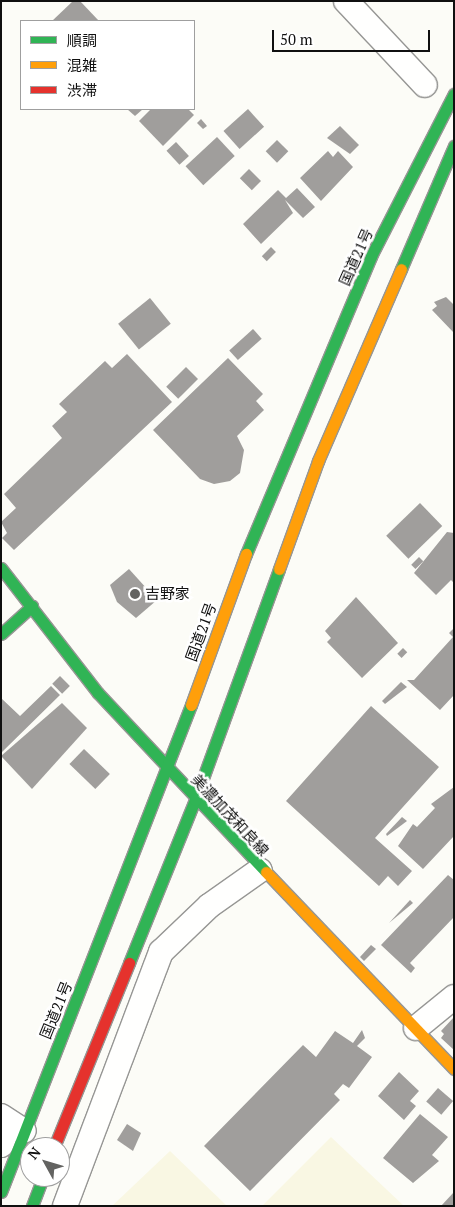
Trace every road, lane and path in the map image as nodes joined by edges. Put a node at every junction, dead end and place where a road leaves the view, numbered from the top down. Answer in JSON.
{"nodes":[{"id":1,"x":346,"y":1,"type":"edge"},
{"id":2,"x":425,"y":85,"type":"dead end"},
{"id":3,"x":454,"y":94,"type":"edge"},
{"id":4,"x":454,"y":146,"type":"edge"},
{"id":5,"x":1,"y":568,"type":"edge"},
{"id":6,"x":32,"y":606,"type":"junction"},
{"id":7,"x":1,"y":634,"type":"edge"},
{"id":8,"x":168,"y":770,"type":"junction"},
{"id":9,"x":195,"y":800,"type":"junction"},
{"id":10,"x":260,"y":870,"type":"junction"},
{"id":11,"x":454,"y":997,"type":"edge"},
{"id":12,"x":416,"y":1028,"type":"junction"},
{"id":13,"x":454,"y":1069,"type":"edge"},
{"id":14,"x":9,"y":1129,"type":"edge"},
{"id":15,"x":58,"y":1137,"type":"edge"},
{"id":16,"x":39,"y":1187,"type":"edge"},
{"id":17,"x":1,"y":1192,"type":"edge"},
{"id":18,"x":70,"y":1203,"type":"edge"},
{"id":19,"x":32,"y":1206,"type":"edge"}],
"edges":[{"from":1,"to":2,"type":"street"},
{"from":3,"to":8,"type":"main road","name":"国道21号"},
{"from":4,"to":9,"type":"main road"},
{"from":5,"to":6,"type":"main road","name":"美濃加茂和良線"},
{"from":6,"to":7,"type":"main road"},
{"from":6,"to":8,"type":"main road","name":"美濃加茂和良線"},
{"from":8,"to":9,"type":"main road","name":"美濃加茂和良線"},
{"from":8,"to":14,"type":"main road","name":"国道21号"},
{"from":9,"to":10,"type":"main road","name":"美濃加茂和良線"},
{"from":9,"to":15,"type":"main road"},
{"from":10,"to":12,"type":"main road","name":"美濃加茂和良線"},
{"from":10,"to":18,"type":"street"},
{"from":11,"to":12,"type":"street"},
{"from":12,"to":13,"type":"main road","name":"美濃加茂和良線"},
{"from":14,"to":17,"type":"main road","name":"国道21号"},
{"from":16,"to":19,"type":"main road"}]}
